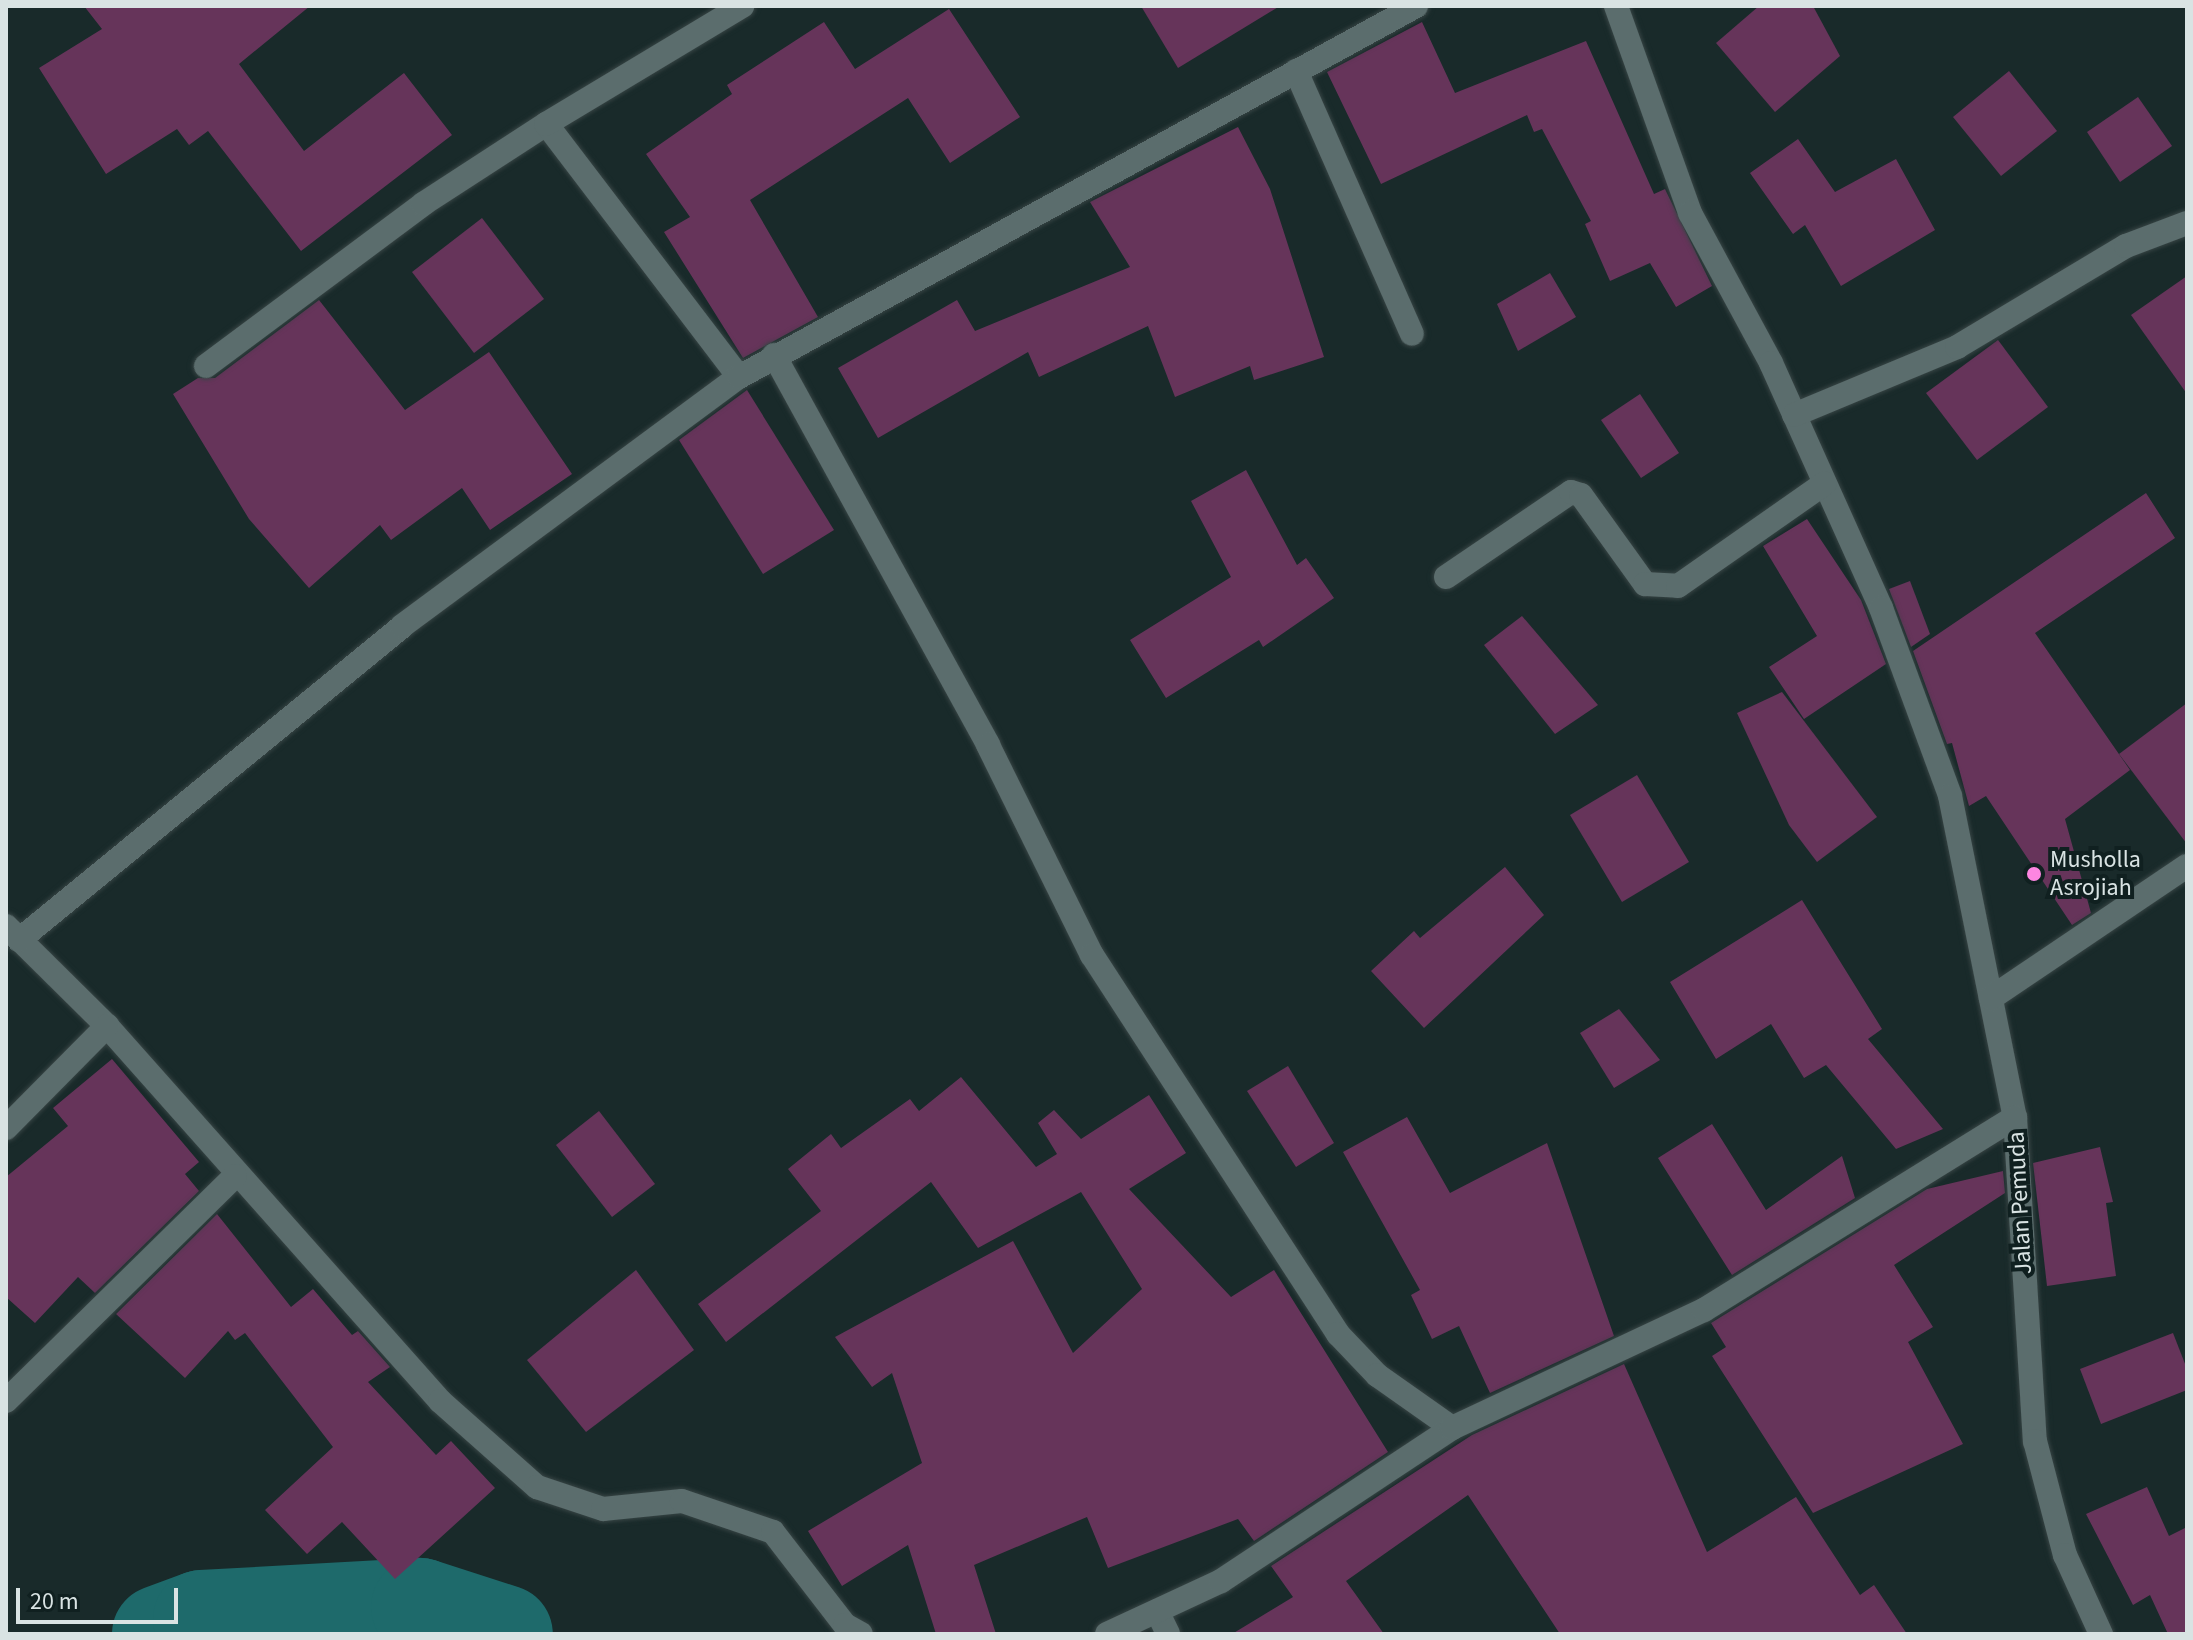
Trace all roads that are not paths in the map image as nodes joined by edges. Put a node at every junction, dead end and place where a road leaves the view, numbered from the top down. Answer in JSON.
{"nodes":[{"id":1,"x":742,"y":6,"type":"edge"},
{"id":2,"x":1416,"y":6,"type":"edge"},
{"id":3,"x":1616,"y":6,"type":"edge"},
{"id":4,"x":1296,"y":71,"type":"junction"},
{"id":5,"x":546,"y":124,"type":"junction"},
{"id":6,"x":2187,"y":223,"type":"edge"},
{"id":7,"x":1412,"y":334,"type":"dead end"},
{"id":8,"x":774,"y":355,"type":"junction"},
{"id":9,"x":206,"y":366,"type":"dead end"},
{"id":10,"x":739,"y":377,"type":"junction"},
{"id":11,"x":1794,"y":415,"type":"junction"},
{"id":12,"x":1825,"y":483,"type":"junction"},
{"id":13,"x":1446,"y":577,"type":"dead end"},
{"id":14,"x":2187,"y":866,"type":"edge"},
{"id":15,"x":13,"y":933,"type":"edge"},
{"id":16,"x":1991,"y":998,"type":"junction"},
{"id":17,"x":107,"y":1026,"type":"junction"},
{"id":18,"x":2015,"y":1117,"type":"junction"},
{"id":19,"x":6,"y":1128,"type":"edge"},
{"id":20,"x":235,"y":1176,"type":"junction"},
{"id":21,"x":6,"y":1401,"type":"edge"},
{"id":22,"x":1452,"y":1428,"type":"junction"},
{"id":23,"x":1157,"y":1611,"type":"junction"},
{"id":24,"x":861,"y":1634,"type":"edge"},
{"id":25,"x":1107,"y":1634,"type":"edge"},
{"id":26,"x":1168,"y":1634,"type":"edge"},
{"id":27,"x":2101,"y":1634,"type":"edge"}],
"edges":[{"from":1,"to":5,"type":"street"},
{"from":2,"to":4,"type":"street"},
{"from":3,"to":11,"type":"street","name":"Jalan Pemuda"},
{"from":4,"to":7,"type":"street"},
{"from":4,"to":8,"type":"street"},
{"from":5,"to":9,"type":"street"},
{"from":5,"to":10,"type":"street"},
{"from":6,"to":11,"type":"street"},
{"from":8,"to":10,"type":"street"},
{"from":8,"to":22,"type":"street"},
{"from":10,"to":15,"type":"street"},
{"from":11,"to":12,"type":"street","name":"Jalan Pemuda"},
{"from":12,"to":13,"type":"street"},
{"from":12,"to":16,"type":"street","name":"Jalan Pemuda"},
{"from":14,"to":16,"type":"street"},
{"from":15,"to":17,"type":"street"},
{"from":16,"to":18,"type":"street","name":"Jalan Pemuda"},
{"from":17,"to":19,"type":"street"},
{"from":17,"to":20,"type":"street"},
{"from":18,"to":22,"type":"street"},
{"from":18,"to":27,"type":"street","name":"Jalan Pemuda"},
{"from":20,"to":21,"type":"street"},
{"from":20,"to":24,"type":"street"},
{"from":22,"to":23,"type":"street"},
{"from":23,"to":25,"type":"street"},
{"from":23,"to":26,"type":"street"}]}
